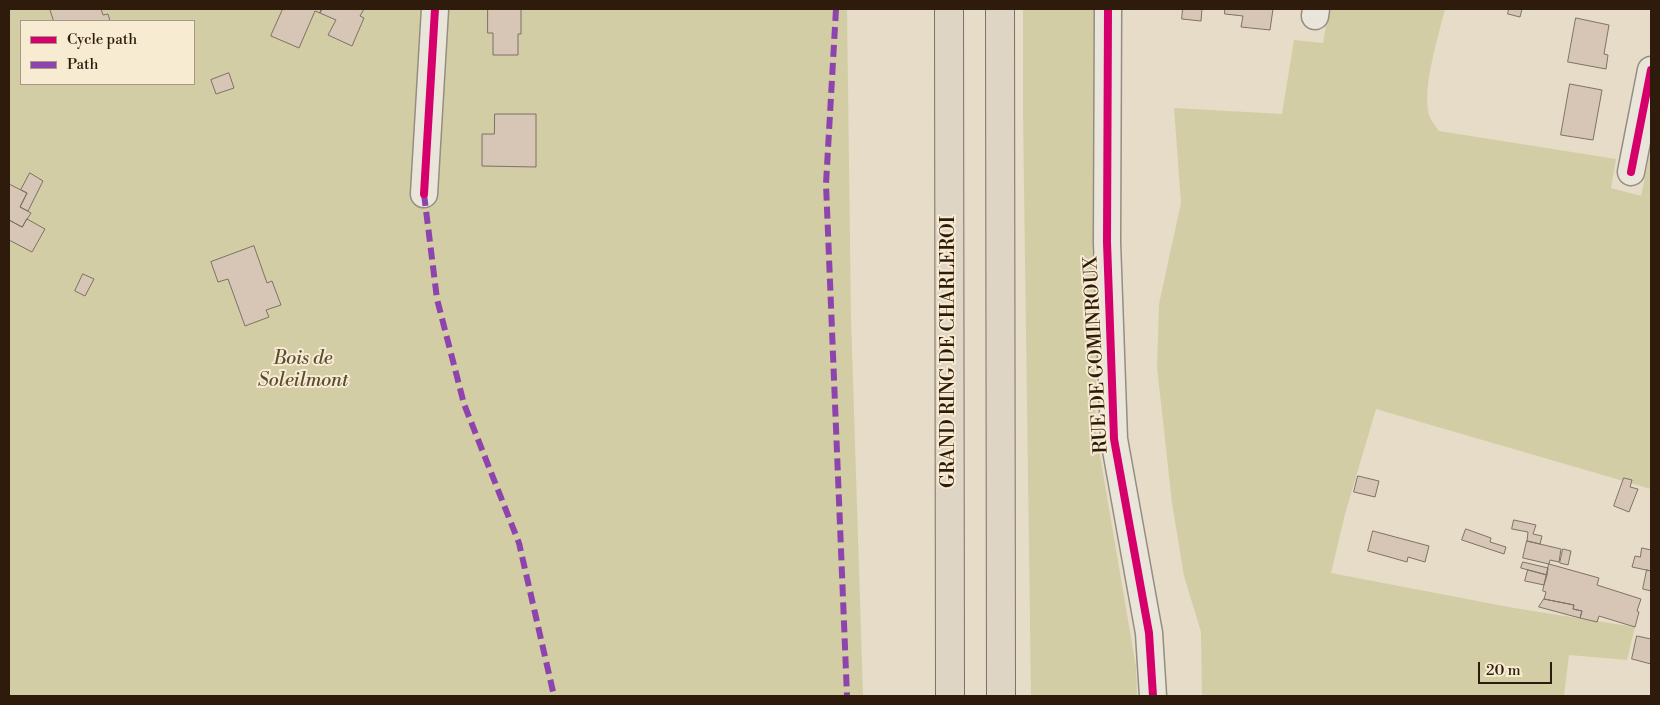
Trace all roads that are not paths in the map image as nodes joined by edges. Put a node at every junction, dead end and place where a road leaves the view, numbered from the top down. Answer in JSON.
{"nodes":[{"id":1,"x":435,"y":9,"type":"edge"},
{"id":2,"x":949,"y":9,"type":"edge"},
{"id":3,"x":1000,"y":9,"type":"edge"},
{"id":4,"x":1108,"y":9,"type":"edge"},
{"id":5,"x":1651,"y":70,"type":"edge"},
{"id":6,"x":1631,"y":172,"type":"dead end"},
{"id":7,"x":424,"y":194,"type":"dead end"},
{"id":8,"x":950,"y":696,"type":"edge"},
{"id":9,"x":1001,"y":696,"type":"edge"},
{"id":10,"x":1153,"y":696,"type":"edge"}],
"edges":[{"from":1,"to":7,"type":"street"},
{"from":2,"to":8,"type":"highway","name":"GRAND RING DE CHARLEROI"},
{"from":3,"to":9,"type":"highway"},
{"from":4,"to":10,"type":"street","name":"RUE DE GOMINROUX"},
{"from":5,"to":6,"type":"street"}]}
